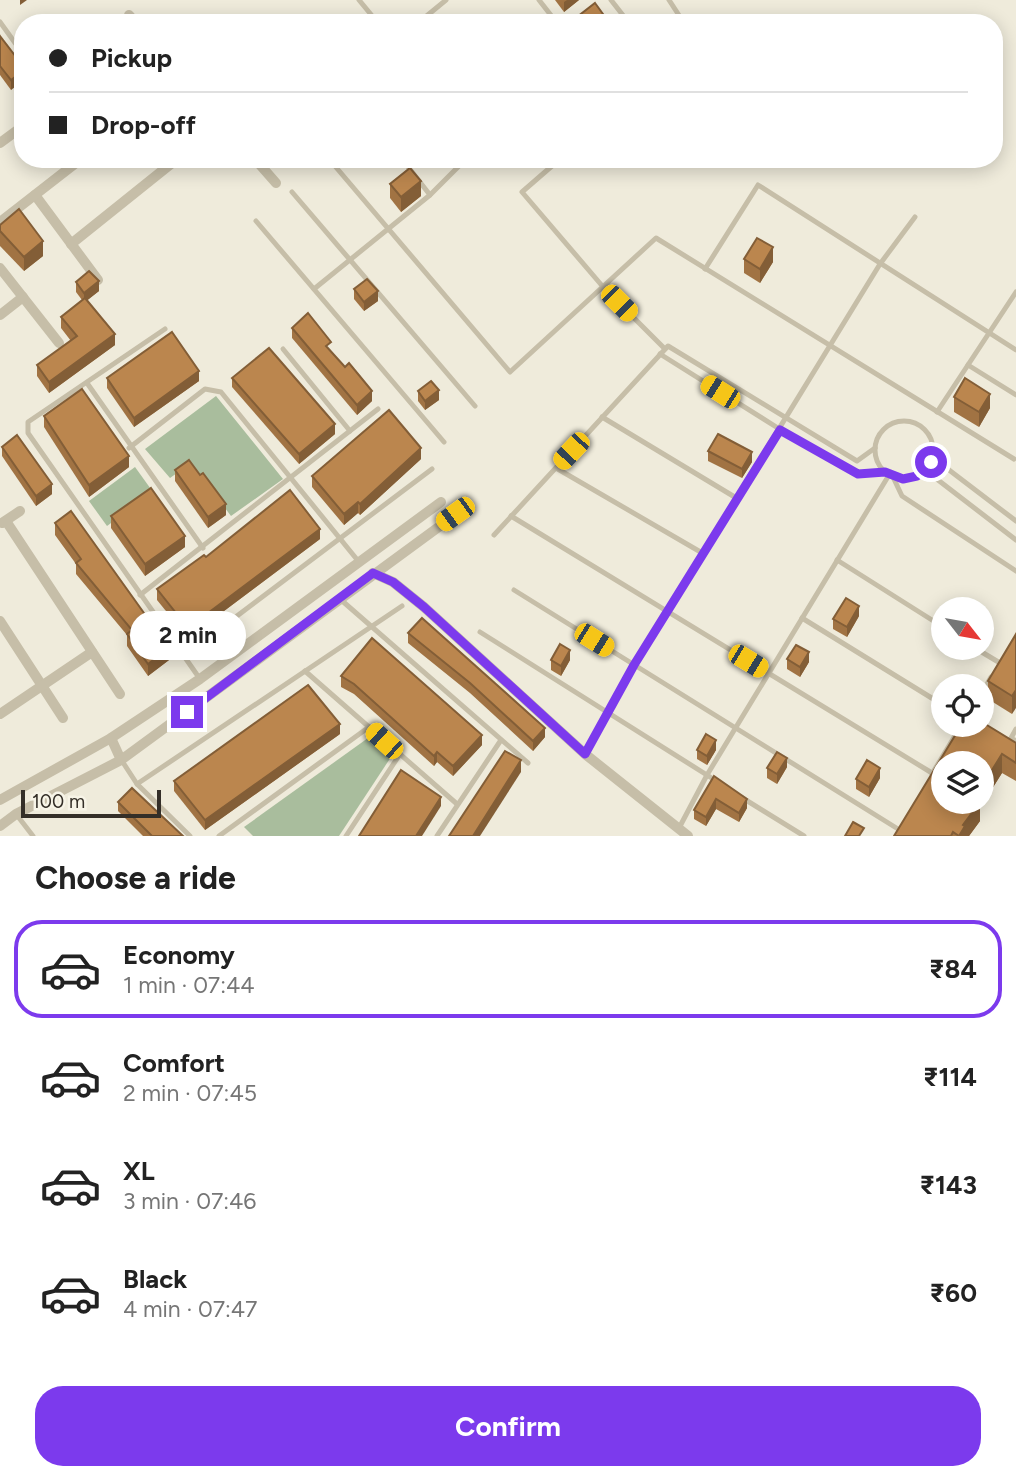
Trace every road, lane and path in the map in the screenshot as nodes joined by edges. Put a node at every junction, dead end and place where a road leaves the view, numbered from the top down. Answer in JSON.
{"nodes":[{"id":1,"x":359,"y":0,"type":"edge"},
{"id":2,"x":446,"y":0,"type":"edge"},
{"id":3,"x":539,"y":0,"type":"edge"},
{"id":4,"x":611,"y":0,"type":"edge"},
{"id":5,"x":371,"y":14,"type":"edge"},
{"id":6,"x":429,"y":14,"type":"edge"},
{"id":7,"x":550,"y":14,"type":"edge"},
{"id":8,"x":622,"y":14,"type":"edge"},
{"id":9,"x":0,"y":22,"type":"edge"},
{"id":10,"x":14,"y":41,"type":"edge"},
{"id":11,"x":70,"y":168,"type":"edge"},
{"id":12,"x":166,"y":168,"type":"edge"},
{"id":13,"x":263,"y":168,"type":"edge"},
{"id":14,"x":337,"y":168,"type":"edge"},
{"id":15,"x":409,"y":168,"type":"edge"},
{"id":16,"x":457,"y":168,"type":"edge"},
{"id":17,"x":550,"y":168,"type":"edge"},
{"id":18,"x":276,"y":183,"type":"dead end"},
{"id":19,"x":292,"y":192,"type":"dead end"},
{"id":20,"x":35,"y":195,"type":"junction"},
{"id":21,"x":430,"y":195,"type":"junction"},
{"id":22,"x":915,"y":217,"type":"dead end"},
{"id":23,"x":256,"y":220,"type":"dead end"},
{"id":24,"x":0,"y":222,"type":"edge"},
{"id":25,"x":388,"y":229,"type":"junction"},
{"id":26,"x":71,"y":244,"type":"junction"},
{"id":27,"x":350,"y":260,"type":"junction"},
{"id":28,"x":880,"y":264,"type":"junction"},
{"id":29,"x":0,"y":268,"type":"edge"},
{"id":30,"x":705,"y":269,"type":"junction"},
{"id":31,"x":99,"y":280,"type":"edge"},
{"id":32,"x":604,"y":288,"type":"junction"},
{"id":33,"x":314,"y":289,"type":"junction"},
{"id":34,"x":1016,"y":292,"type":"edge"},
{"id":35,"x":23,"y":297,"type":"junction"},
{"id":36,"x":0,"y":315,"type":"edge"},
{"id":37,"x":164,"y":329,"type":"dead end"},
{"id":38,"x":989,"y":332,"type":"junction"},
{"id":39,"x":59,"y":342,"type":"dead end"},
{"id":40,"x":831,"y":346,"type":"junction"},
{"id":41,"x":283,"y":349,"type":"dead end"},
{"id":42,"x":1016,"y":350,"type":"edge"},
{"id":43,"x":663,"y":352,"type":"junction"},
{"id":44,"x":968,"y":365,"type":"junction"},
{"id":45,"x":87,"y":383,"type":"junction"},
{"id":46,"x":1016,"y":395,"type":"edge"},
{"id":47,"x":475,"y":406,"type":"dead end"},
{"id":48,"x":378,"y":409,"type":"dead end"},
{"id":49,"x":937,"y":412,"type":"junction"},
{"id":50,"x":602,"y":418,"type":"junction"},
{"id":51,"x":787,"y":419,"type":"junction"},
{"id":52,"x":780,"y":430,"type":"junction"},
{"id":53,"x":350,"y":431,"type":"junction"},
{"id":54,"x":444,"y":442,"type":"dead end"},
{"id":55,"x":130,"y":447,"type":"junction"},
{"id":56,"x":875,"y":448,"type":"junction"},
{"id":57,"x":932,"y":457,"type":"junction"},
{"id":58,"x":1014,"y":459,"type":"dead end"},
{"id":59,"x":556,"y":468,"type":"junction"},
{"id":60,"x":432,"y":469,"type":"dead end"},
{"id":61,"x":925,"y":470,"type":"junction"},
{"id":62,"x":889,"y":475,"type":"junction"},
{"id":63,"x":291,"y":480,"type":"junction"},
{"id":64,"x":738,"y":499,"type":"junction"},
{"id":65,"x":441,"y":502,"type":"dead end"},
{"id":66,"x":20,"y":511,"type":"dead end"},
{"id":67,"x":455,"y":514,"type":"dead end"},
{"id":68,"x":511,"y":516,"type":"junction"},
{"id":69,"x":1016,"y":521,"type":"edge"},
{"id":70,"x":3,"y":523,"type":"edge"},
{"id":71,"x":494,"y":534,"type":"dead end"},
{"id":72,"x":341,"y":540,"type":"junction"},
{"id":73,"x":1016,"y":540,"type":"edge"},
{"id":74,"x":203,"y":548,"type":"junction"},
{"id":75,"x":704,"y":554,"type":"junction"},
{"id":76,"x":838,"y":560,"type":"junction"},
{"id":77,"x":359,"y":562,"type":"junction"},
{"id":78,"x":1016,"y":571,"type":"edge"},
{"id":79,"x":373,"y":573,"type":"junction"},
{"id":80,"x":514,"y":590,"type":"dead end"},
{"id":81,"x":140,"y":595,"type":"junction"},
{"id":82,"x":339,"y":598,"type":"junction"},
{"id":83,"x":402,"y":606,"type":"dead end"},
{"id":84,"x":667,"y":612,"type":"junction"},
{"id":85,"x":802,"y":618,"type":"junction"},
{"id":86,"x":931,"y":619,"type":"edge"},
{"id":87,"x":0,"y":621,"type":"edge"},
{"id":88,"x":372,"y":628,"type":"junction"},
{"id":89,"x":480,"y":632,"type":"dead end"},
{"id":90,"x":92,"y":652,"type":"junction"},
{"id":91,"x":1005,"y":654,"type":"edge"},
{"id":92,"x":184,"y":656,"type":"junction"},
{"id":93,"x":994,"y":659,"type":"edge"},
{"id":94,"x":1000,"y":663,"type":"junction"},
{"id":95,"x":634,"y":665,"type":"junction"},
{"id":96,"x":305,"y":671,"type":"junction"},
{"id":97,"x":769,"y":673,"type":"junction"},
{"id":98,"x":993,"y":674,"type":"edge"},
{"id":99,"x":200,"y":679,"type":"junction"},
{"id":100,"x":42,"y":686,"type":"junction"},
{"id":101,"x":120,"y":694,"type":"dead end"},
{"id":102,"x":931,"y":698,"type":"edge"},
{"id":103,"x":0,"y":714,"type":"edge"},
{"id":104,"x":608,"y":714,"type":"junction"},
{"id":105,"x":63,"y":718,"type":"dead end"},
{"id":106,"x":369,"y":727,"type":"junction"},
{"id":107,"x":735,"y":728,"type":"junction"},
{"id":108,"x":1016,"y":729,"type":"edge"},
{"id":109,"x":111,"y":738,"type":"junction"},
{"id":110,"x":501,"y":740,"type":"junction"},
{"id":111,"x":1016,"y":741,"type":"edge"},
{"id":112,"x":400,"y":754,"type":"junction"},
{"id":113,"x":585,"y":754,"type":"junction"},
{"id":114,"x":121,"y":760,"type":"junction"},
{"id":115,"x":528,"y":763,"type":"dead end"},
{"id":116,"x":931,"y":772,"type":"edge"},
{"id":117,"x":707,"y":775,"type":"junction"},
{"id":118,"x":931,"y":775,"type":"edge"},
{"id":119,"x":137,"y":784,"type":"junction"},
{"id":120,"x":926,"y":785,"type":"edge"},
{"id":121,"x":728,"y":789,"type":"edge"},
{"id":122,"x":739,"y":795,"type":"edge"},
{"id":123,"x":0,"y":800,"type":"edge"},
{"id":124,"x":457,"y":804,"type":"junction"},
{"id":125,"x":16,"y":814,"type":"junction"},
{"id":126,"x":905,"y":818,"type":"edge"},
{"id":127,"x":0,"y":826,"type":"edge"},
{"id":128,"x":898,"y":829,"type":"junction"},
{"id":129,"x":683,"y":833,"type":"edge"},
{"id":130,"x":33,"y":836,"type":"edge"},
{"id":131,"x":190,"y":836,"type":"edge"},
{"id":132,"x":219,"y":836,"type":"edge"},
{"id":133,"x":346,"y":836,"type":"edge"},
{"id":134,"x":437,"y":836,"type":"edge"},
{"id":135,"x":804,"y":836,"type":"edge"},
{"id":136,"x":894,"y":836,"type":"edge"}],
"edges":[{"from":1,"to":5,"type":"lane"},
{"from":2,"to":6,"type":"lane"},
{"from":3,"to":7,"type":"lane"},
{"from":4,"to":8,"type":"lane"},
{"from":9,"to":10,"type":"lane"},
{"from":11,"to":20,"type":"street"},
{"from":12,"to":26,"type":"street"},
{"from":13,"to":18,"type":"street"},
{"from":14,"to":25,"type":"lane"},
{"from":15,"to":21,"type":"lane"},
{"from":16,"to":21,"type":"lane"},
{"from":17,"to":32,"type":"lane"},
{"from":19,"to":27,"type":"lane"},
{"from":20,"to":24,"type":"street"},
{"from":20,"to":26,"type":"street"},
{"from":21,"to":25,"type":"lane"},
{"from":22,"to":28,"type":"lane"},
{"from":23,"to":33,"type":"lane"},
{"from":25,"to":27,"type":"lane"},
{"from":25,"to":32,"type":"lane"},
{"from":26,"to":31,"type":"street"},
{"from":27,"to":33,"type":"lane"},
{"from":27,"to":47,"type":"lane"},
{"from":28,"to":30,"type":"lane"},
{"from":28,"to":38,"type":"lane"},
{"from":28,"to":40,"type":"lane"},
{"from":29,"to":35,"type":"street"},
{"from":30,"to":32,"type":"lane"},
{"from":30,"to":40,"type":"lane"},
{"from":32,"to":43,"type":"lane"},
{"from":33,"to":54,"type":"lane"},
{"from":34,"to":38,"type":"lane"},
{"from":35,"to":36,"type":"street"},
{"from":35,"to":39,"type":"street"},
{"from":37,"to":45,"type":"lane"},
{"from":38,"to":42,"type":"lane"},
{"from":38,"to":44,"type":"lane"},
{"from":40,"to":49,"type":"lane"},
{"from":40,"to":51,"type":"lane"},
{"from":41,"to":53,"type":"lane"},
{"from":43,"to":50,"type":"lane"},
{"from":43,"to":51,"type":"lane"},
{"from":43,"to":52,"type":"lane"},
{"from":44,"to":46,"type":"lane"},
{"from":44,"to":49,"type":"lane"},
{"from":45,"to":55,"type":"lane"},
{"from":45,"to":81,"type":"lane"},
{"from":48,"to":53,"type":"lane"},
{"from":49,"to":58,"type":"lane"},
{"from":50,"to":59,"type":"lane"},
{"from":50,"to":64,"type":"lane"},
{"from":51,"to":52,"type":"lane"},
{"from":51,"to":56,"type":"lane"},
{"from":52,"to":62,"type":"lane"},
{"from":52,"to":64,"type":"lane"},
{"from":53,"to":63,"type":"lane"},
{"from":55,"to":63,"type":"lane"},
{"from":55,"to":74,"type":"lane"},
{"from":56,"to":57,"type":"lane"},
{"from":56,"to":62,"type":"lane"},
{"from":57,"to":61,"type":"lane"},
{"from":57,"to":69,"type":"lane"},
{"from":59,"to":68,"type":"lane"},
{"from":59,"to":75,"type":"lane"},
{"from":60,"to":72,"type":"lane"},
{"from":61,"to":62,"type":"lane"},
{"from":61,"to":73,"type":"lane"},
{"from":62,"to":76,"type":"lane"},
{"from":62,"to":78,"type":"lane"},
{"from":63,"to":72,"type":"lane"},
{"from":63,"to":74,"type":"lane"},
{"from":64,"to":75,"type":"lane"},
{"from":65,"to":77,"type":"street"},
{"from":66,"to":70,"type":"street"},
{"from":67,"to":79,"type":"street"},
{"from":68,"to":71,"type":"lane"},
{"from":68,"to":84,"type":"lane"},
{"from":70,"to":90,"type":"street"},
{"from":72,"to":77,"type":"lane"},
{"from":72,"to":92,"type":"lane"},
{"from":74,"to":81,"type":"lane"},
{"from":75,"to":84,"type":"lane"},
{"from":76,"to":85,"type":"lane"},
{"from":76,"to":86,"type":"lane"},
{"from":77,"to":99,"type":"street"},
{"from":79,"to":82,"type":"street"},
{"from":79,"to":113,"type":"street"},
{"from":80,"to":95,"type":"lane"},
{"from":81,"to":92,"type":"lane"},
{"from":82,"to":88,"type":"lane"},
{"from":82,"to":114,"type":"street"},
{"from":83,"to":88,"type":"lane"},
{"from":84,"to":95,"type":"lane"},
{"from":84,"to":97,"type":"lane"},
{"from":85,"to":97,"type":"lane"},
{"from":85,"to":102,"type":"lane"},
{"from":87,"to":100,"type":"street"},
{"from":88,"to":96,"type":"lane"},
{"from":88,"to":110,"type":"lane"},
{"from":89,"to":104,"type":"lane"},
{"from":90,"to":100,"type":"street"},
{"from":90,"to":101,"type":"street"},
{"from":91,"to":94,"type":"lane"},
{"from":92,"to":99,"type":"lane"},
{"from":93,"to":94,"type":"lane"},
{"from":94,"to":98,"type":"lane"},
{"from":95,"to":104,"type":"lane"},
{"from":95,"to":107,"type":"lane"},
{"from":96,"to":106,"type":"lane"},
{"from":96,"to":119,"type":"lane"},
{"from":97,"to":107,"type":"lane"},
{"from":97,"to":116,"type":"lane"},
{"from":99,"to":109,"type":"street"},
{"from":100,"to":103,"type":"street"},
{"from":100,"to":105,"type":"street"},
{"from":104,"to":113,"type":"lane"},
{"from":104,"to":117,"type":"lane"},
{"from":106,"to":112,"type":"lane"},
{"from":106,"to":132,"type":"lane"},
{"from":107,"to":117,"type":"lane"},
{"from":107,"to":128,"type":"lane"},
{"from":108,"to":111,"type":"lane"},
{"from":109,"to":114,"type":"street"},
{"from":109,"to":123,"type":"street"},
{"from":110,"to":115,"type":"lane"},
{"from":110,"to":124,"type":"lane"},
{"from":112,"to":124,"type":"lane"},
{"from":112,"to":133,"type":"lane"},
{"from":113,"to":129,"type":"street"},
{"from":114,"to":119,"type":"lane"},
{"from":114,"to":125,"type":"street"},
{"from":117,"to":121,"type":"lane"},
{"from":117,"to":129,"type":"lane"},
{"from":118,"to":120,"type":"lane"},
{"from":119,"to":131,"type":"lane"},
{"from":122,"to":135,"type":"lane"},
{"from":124,"to":134,"type":"lane"},
{"from":125,"to":127,"type":"street"},
{"from":125,"to":130,"type":"lane"},
{"from":126,"to":128,"type":"lane"},
{"from":128,"to":136,"type":"lane"}]}
